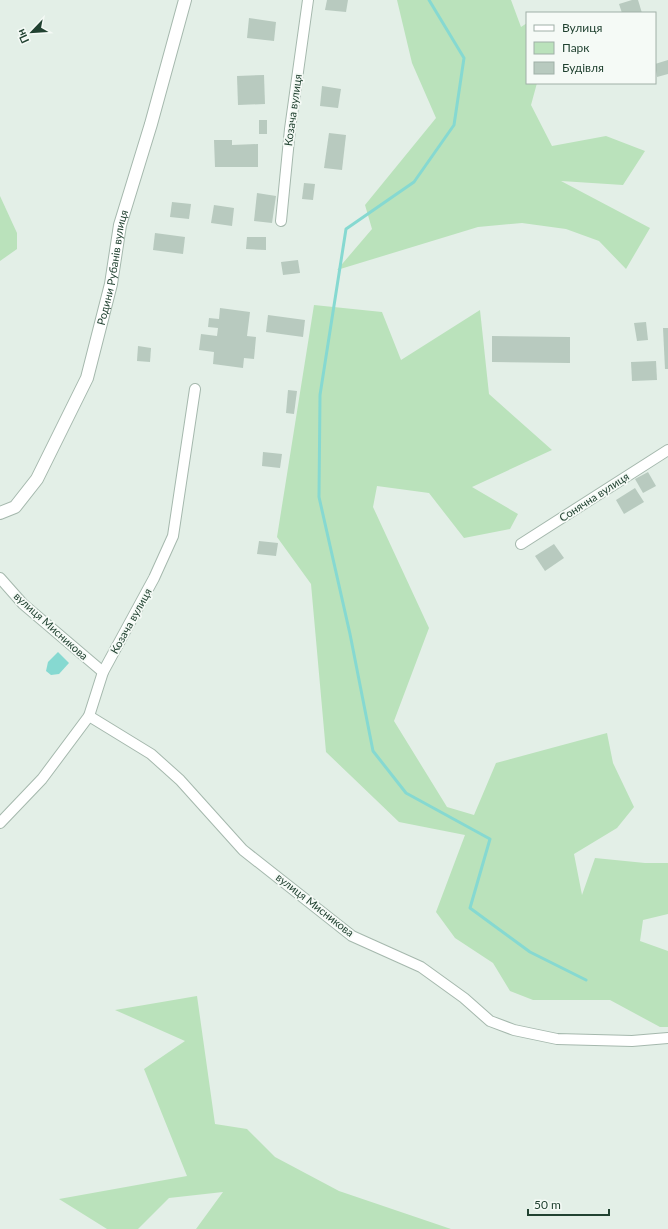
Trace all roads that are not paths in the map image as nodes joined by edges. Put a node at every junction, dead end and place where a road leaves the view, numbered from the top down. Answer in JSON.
{"nodes":[{"id":1,"x":185,"y":0,"type":"edge"},
{"id":2,"x":308,"y":0,"type":"edge"},
{"id":3,"x":281,"y":221,"type":"dead end"},
{"id":4,"x":195,"y":389,"type":"dead end"},
{"id":5,"x":668,"y":450,"type":"edge"},
{"id":6,"x":0,"y":513,"type":"edge"},
{"id":7,"x":521,"y":544,"type":"dead end"},
{"id":8,"x":0,"y":578,"type":"edge"},
{"id":9,"x":103,"y":672,"type":"junction"},
{"id":10,"x":89,"y":716,"type":"junction"},
{"id":11,"x":0,"y":823,"type":"edge"},
{"id":12,"x":668,"y":1038,"type":"edge"}],
"edges":[{"from":1,"to":6,"type":"street","name":"Родини Рубанів вулиця"},
{"from":2,"to":3,"type":"street","name":"Козача вулиця"},
{"from":4,"to":9,"type":"street","name":"Козача вулиця"},
{"from":5,"to":7,"type":"street","name":"Сонячна вулиця"},
{"from":8,"to":9,"type":"street","name":"вулиця Мисникова"},
{"from":9,"to":10,"type":"street","name":"Козача вулиця"},
{"from":10,"to":11,"type":"street","name":"Козача вулиця"},
{"from":10,"to":12,"type":"street","name":"вулиця Мисникова"}]}
